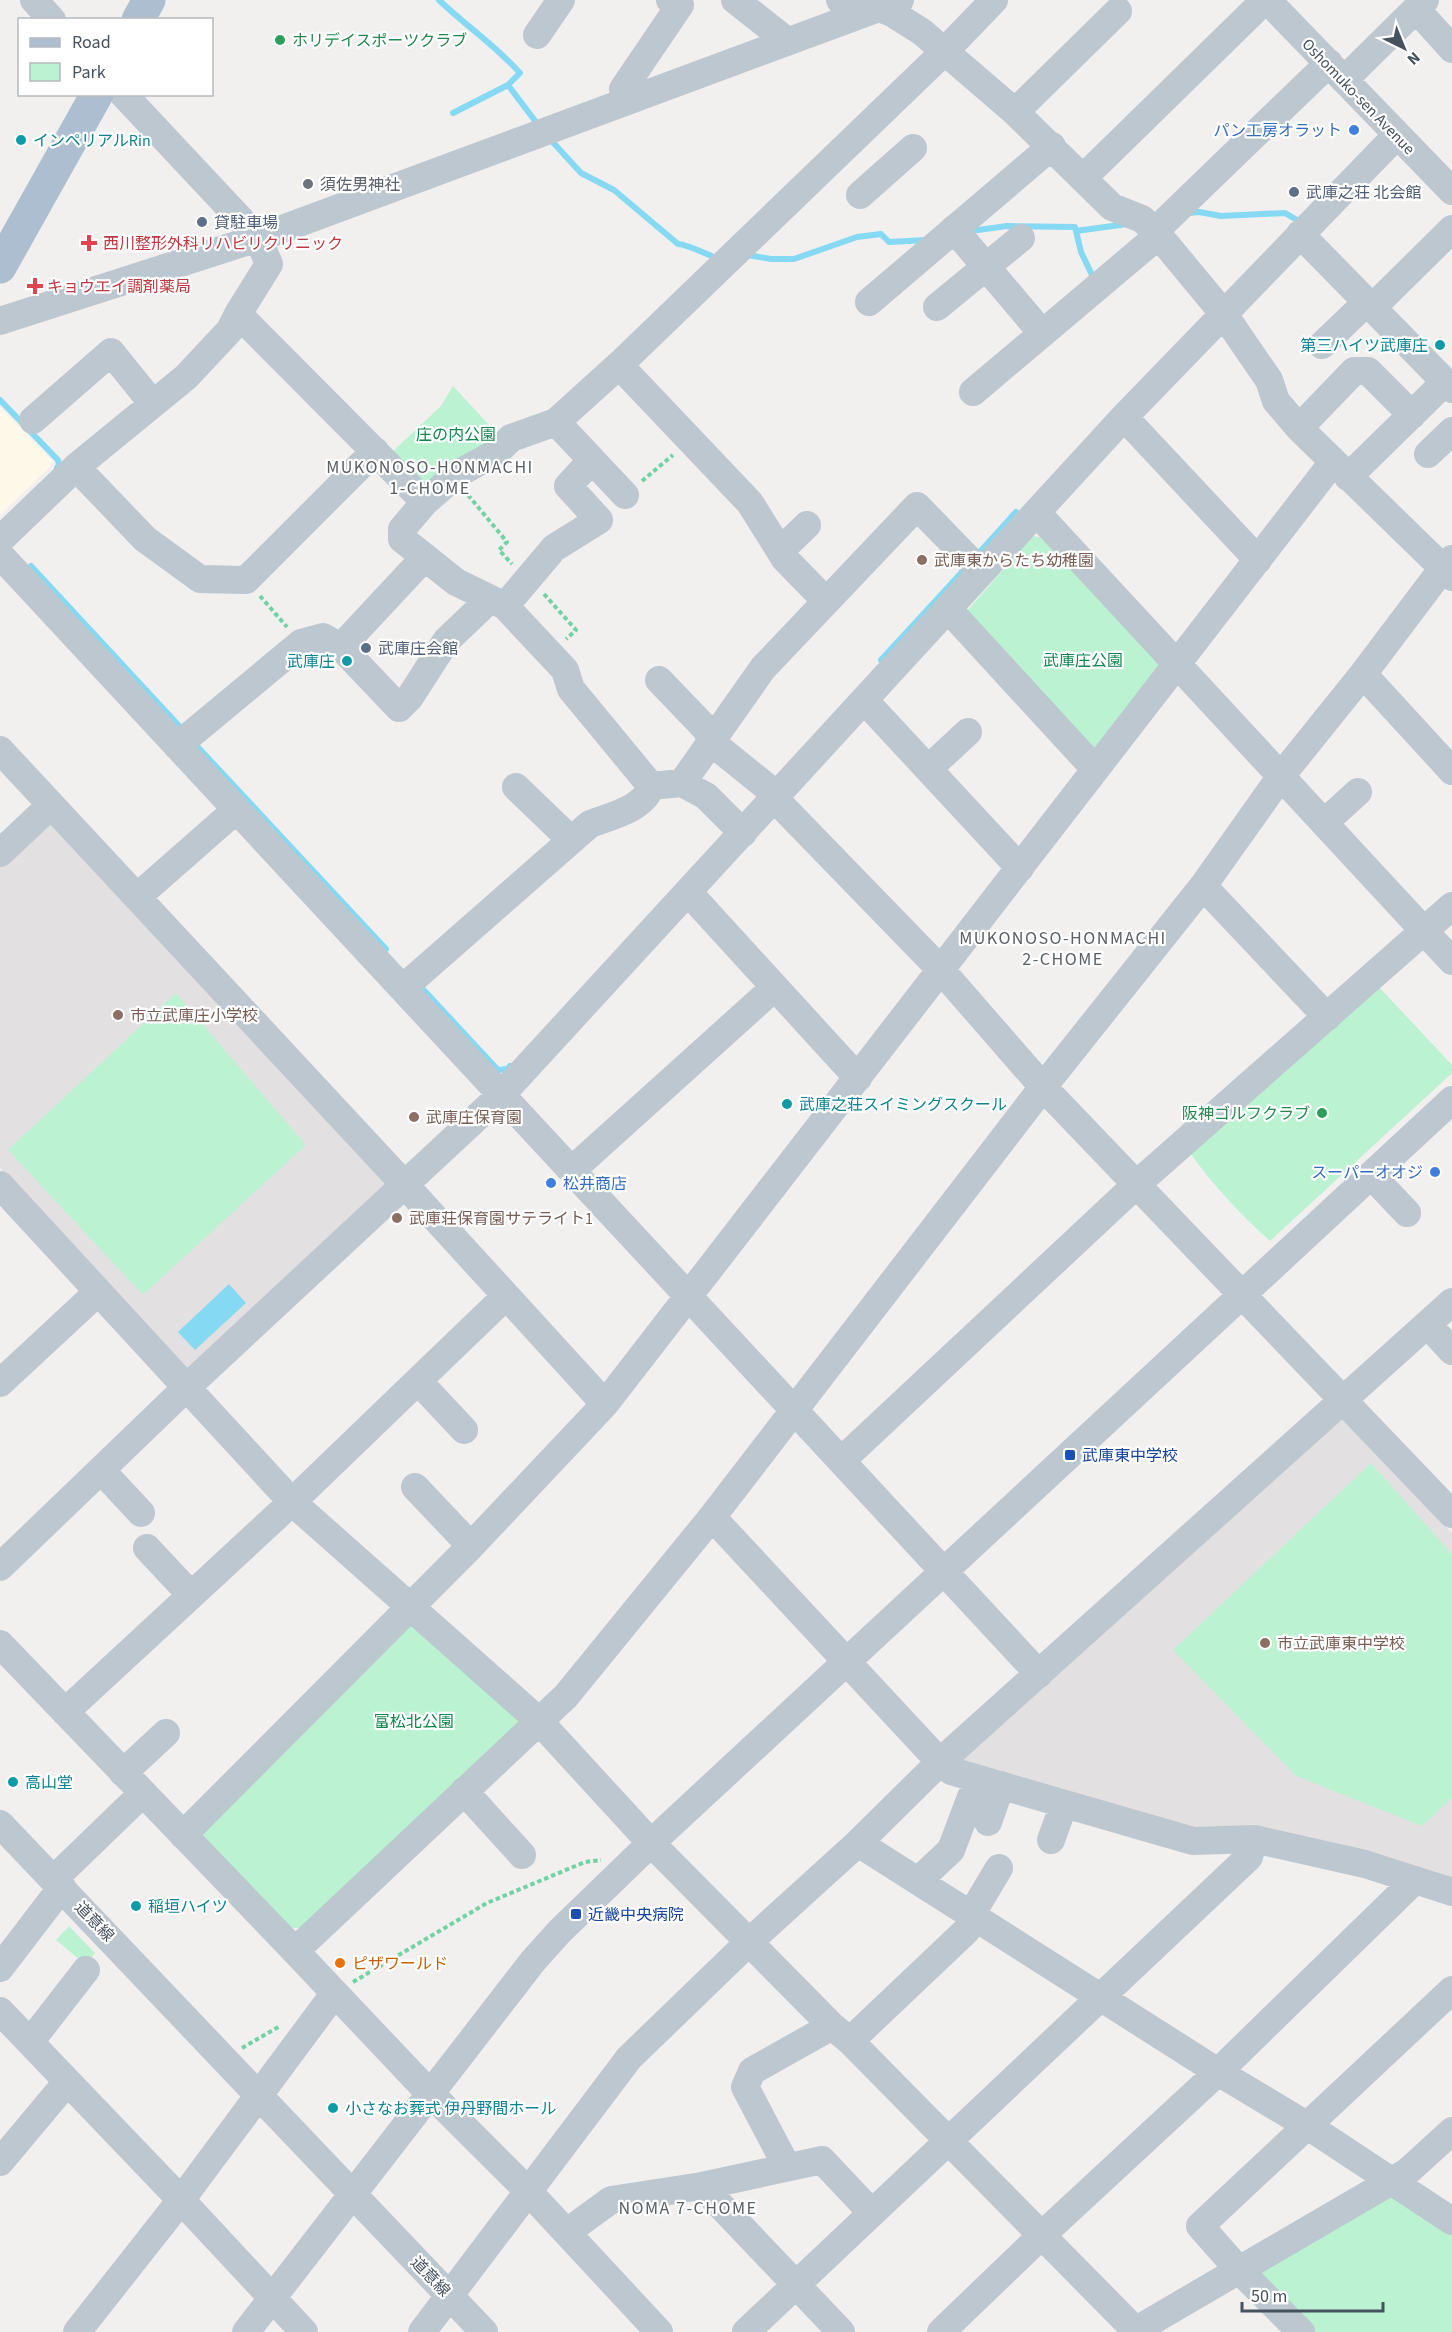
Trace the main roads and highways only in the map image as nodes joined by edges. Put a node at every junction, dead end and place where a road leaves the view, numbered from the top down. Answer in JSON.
{"nodes":[{"id":1,"x":149,"y":0,"type":"edge"},
{"id":2,"x":139,"y":18,"type":"edge"},
{"id":3,"x":96,"y":96,"type":"edge"},
{"id":4,"x":11,"y":225,"type":"edge"},
{"id":5,"x":0,"y":267,"type":"edge"}],
"edges":[{"from":1,"to":2,"type":"main road"},
{"from":3,"to":4,"type":"main road"},
{"from":4,"to":5,"type":"main road"}]}
